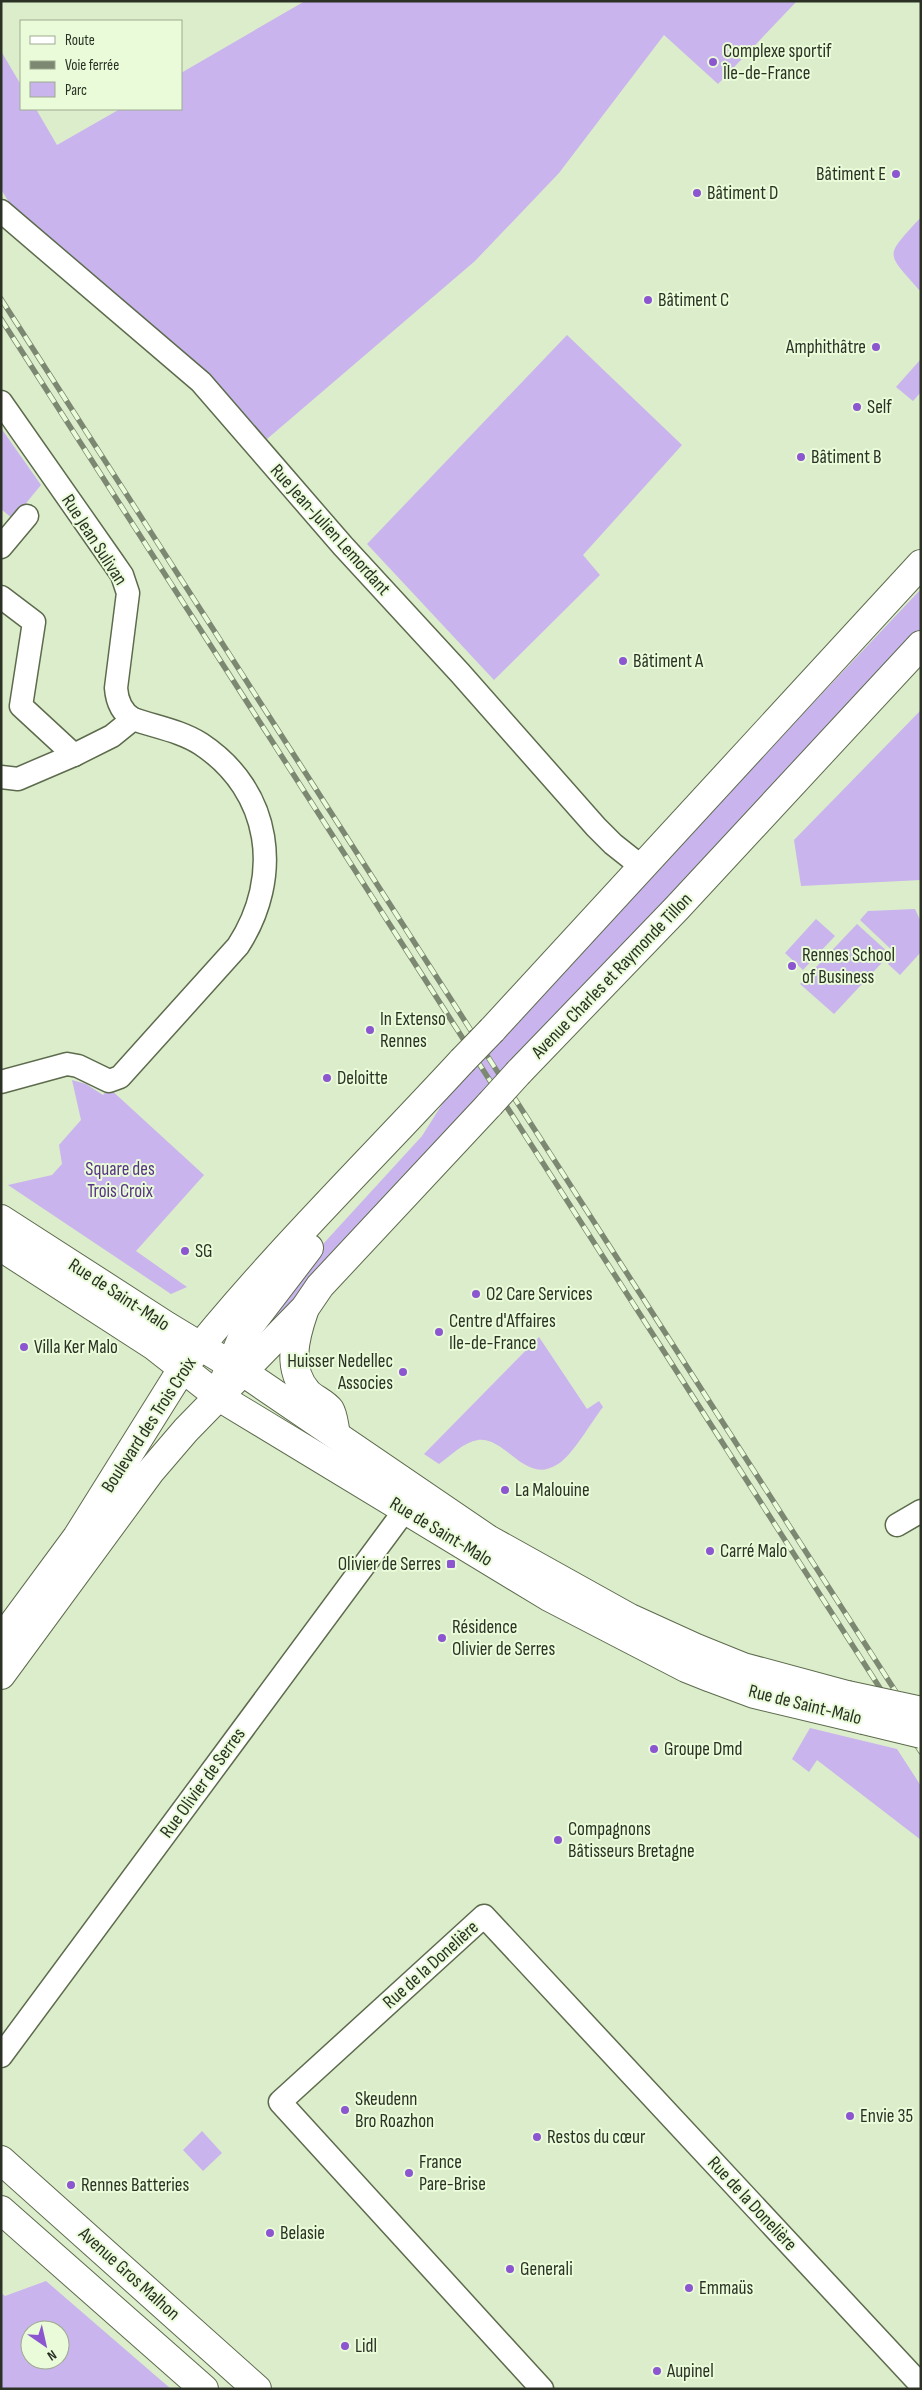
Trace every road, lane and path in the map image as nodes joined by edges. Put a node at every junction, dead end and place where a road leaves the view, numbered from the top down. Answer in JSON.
{"nodes":[{"id":1,"x":1,"y":211,"type":"edge"},
{"id":2,"x":1,"y":402,"type":"edge"},
{"id":3,"x":27,"y":516,"type":"dead end"},
{"id":4,"x":1,"y":547,"type":"edge"},
{"id":5,"x":921,"y":564,"type":"edge"},
{"id":6,"x":1,"y":596,"type":"edge"},
{"id":7,"x":921,"y":645,"type":"edge"},
{"id":8,"x":133,"y":719,"type":"junction"},
{"id":9,"x":74,"y":755,"type":"junction"},
{"id":10,"x":10,"y":778,"type":"edge"},
{"id":11,"x":642,"y":867,"type":"junction"},
{"id":12,"x":1,"y":1082,"type":"edge"},
{"id":13,"x":356,"y":1174,"type":"junction"},
{"id":14,"x":1,"y":1219,"type":"edge"},
{"id":15,"x":1,"y":1248,"type":"edge"},
{"id":16,"x":305,"y":1308,"type":"junction"},
{"id":17,"x":201,"y":1345,"type":"junction"},
{"id":18,"x":237,"y":1368,"type":"junction"},
{"id":19,"x":190,"y":1375,"type":"junction"},
{"id":20,"x":219,"y":1397,"type":"junction"},
{"id":21,"x":337,"y":1436,"type":"junction"},
{"id":22,"x":405,"y":1510,"type":"junction"},
{"id":23,"x":921,"y":1511,"type":"edge"},
{"id":24,"x":116,"y":1519,"type":"junction"},
{"id":25,"x":897,"y":1525,"type":"dead end"},
{"id":26,"x":625,"y":1626,"type":"junction"},
{"id":27,"x":1,"y":1640,"type":"edge"},
{"id":28,"x":1,"y":1675,"type":"edge"},
{"id":29,"x":920,"y":1716,"type":"edge"},
{"id":30,"x":1,"y":2056,"type":"edge"},
{"id":31,"x":1,"y":2160,"type":"edge"},
{"id":32,"x":1,"y":2210,"type":"edge"},
{"id":33,"x":921,"y":2385,"type":"edge"},
{"id":34,"x":204,"y":2389,"type":"edge"},
{"id":35,"x":257,"y":2389,"type":"edge"},
{"id":36,"x":542,"y":2389,"type":"edge"}],
"edges":[{"from":1,"to":11,"type":"street","name":"Rue Jean-Julien Lemordant"},
{"from":2,"to":8,"type":"street","name":"Rue Jean Sulivan"},
{"from":3,"to":4,"type":"street"},
{"from":5,"to":11,"type":"main road","name":"Avenue Charles et Raymonde Tillon"},
{"from":6,"to":9,"type":"street"},
{"from":7,"to":16,"type":"main road","name":"Avenue Charles et Raymonde Tillon","bridge":true},
{"from":8,"to":9,"type":"street"},
{"from":8,"to":12,"type":"street"},
{"from":9,"to":10,"type":"street"},
{"from":11,"to":13,"type":"main road","name":"Avenue Charles et Raymonde Tillon","bridge":true},
{"from":13,"to":17,"type":"main road","name":"Avenue Charles et Raymonde Tillon"},
{"from":13,"to":18,"type":"main road","name":"Avenue Charles et Raymonde Tillon"},
{"from":14,"to":17,"type":"main road","name":"Rue de Saint-Malo"},
{"from":15,"to":19,"type":"main road","name":"Rue de Saint-Malo"},
{"from":16,"to":18,"type":"main road","name":"Avenue Charles et Raymonde Tillon"},
{"from":16,"to":21,"type":"main road","name":"Avenue Charles et Raymonde Tillon"},
{"from":17,"to":18,"type":"main road","name":"Rue de Saint-Malo"},
{"from":17,"to":19,"type":"main road","name":"Boulevard des Trois Croix"},
{"from":18,"to":20,"type":"main road","name":"Avenue Charles et Raymonde Tillon"},
{"from":18,"to":21,"type":"main road","name":"Rue de Saint-Malo"},
{"from":19,"to":20,"type":"main road","name":"Rue de Saint-Malo"},
{"from":19,"to":24,"type":"main road","name":"Boulevard des Trois Croix"},
{"from":19,"to":27,"type":"main road","name":"Boulevard des Trois Croix"},
{"from":20,"to":22,"type":"main road","name":"Rue de Saint-Malo"},
{"from":20,"to":24,"type":"main road","name":"Boulevard des Trois Croix"},
{"from":21,"to":26,"type":"main road","name":"Rue de Saint-Malo"},
{"from":22,"to":26,"type":"main road","name":"Rue de Saint-Malo"},
{"from":22,"to":30,"type":"street","name":"Rue Olivier de Serres"},
{"from":23,"to":25,"type":"street"},
{"from":24,"to":28,"type":"main road","name":"Boulevard des Trois Croix"},
{"from":26,"to":29,"type":"main road","name":"Rue de Saint-Malo","bridge":true},
{"from":26,"to":29,"type":"main road","name":"Rue de Saint-Malo","bridge":true},
{"from":31,"to":35,"type":"main road","name":"Avenue Gros Malhon"},
{"from":32,"to":34,"type":"main road","name":"Avenue Gros Malhon"},
{"from":33,"to":36,"type":"street","name":"Rue de la Donelière"}]}
